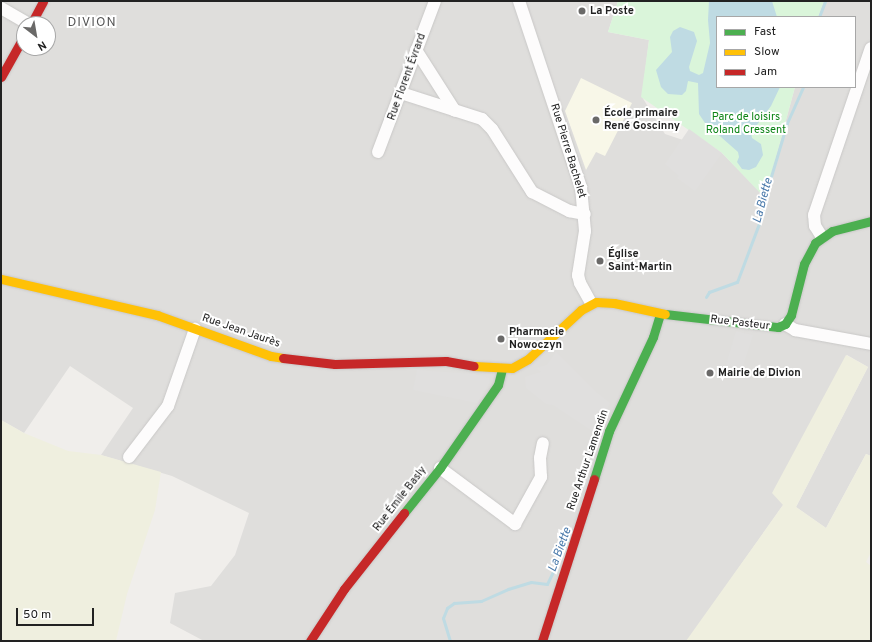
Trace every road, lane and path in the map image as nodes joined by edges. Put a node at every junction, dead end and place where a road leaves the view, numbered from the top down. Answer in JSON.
{"nodes":[{"id":1,"x":43,"y":1,"type":"edge"},
{"id":2,"x":435,"y":1,"type":"edge"},
{"id":3,"x":519,"y":1,"type":"edge"},
{"id":4,"x":1,"y":8,"type":"edge"},
{"id":5,"x":16,"y":16,"type":"edge"},
{"id":6,"x":35,"y":16,"type":"edge"},
{"id":7,"x":871,"y":48,"type":"edge"},
{"id":8,"x":16,"y":50,"type":"edge"},
{"id":9,"x":416,"y":50,"type":"junction"},
{"id":10,"x":1,"y":77,"type":"edge"},
{"id":11,"x":401,"y":93,"type":"junction"},
{"id":12,"x":455,"y":111,"type":"junction"},
{"id":13,"x":378,"y":152,"type":"dead end"},
{"id":14,"x":585,"y":214,"type":"junction"},
{"id":15,"x":871,"y":221,"type":"edge"},
{"id":16,"x":822,"y":237,"type":"junction"},
{"id":17,"x":1,"y":278,"type":"edge"},
{"id":18,"x":590,"y":303,"type":"junction"},
{"id":19,"x":660,"y":314,"type":"junction"},
{"id":20,"x":785,"y":324,"type":"junction"},
{"id":21,"x":195,"y":329,"type":"junction"},
{"id":22,"x":871,"y":344,"type":"edge"},
{"id":23,"x":502,"y":369,"type":"junction"},
{"id":24,"x":543,"y":443,"type":"dead end"},
{"id":25,"x":129,"y":456,"type":"dead end"},
{"id":26,"x":440,"y":468,"type":"junction"},
{"id":27,"x":310,"y":641,"type":"edge"},
{"id":28,"x":542,"y":641,"type":"edge"}],
"edges":[{"from":1,"to":6,"type":"main road"},
{"from":2,"to":9,"type":"street","name":"Rue Florent Évrard"},
{"from":3,"to":14,"type":"street","name":"Rue Pierre Bachelet"},
{"from":4,"to":5,"type":"street"},
{"from":7,"to":16,"type":"street"},
{"from":8,"to":10,"type":"main road"},
{"from":9,"to":11,"type":"street","name":"Rue Florent Évrard"},
{"from":9,"to":12,"type":"street"},
{"from":11,"to":12,"type":"street"},
{"from":11,"to":13,"type":"street","name":"Rue Florent Évrard"},
{"from":12,"to":14,"type":"street"},
{"from":14,"to":18,"type":"street","name":"Rue Pierre Bachelet"},
{"from":15,"to":16,"type":"main road"},
{"from":16,"to":20,"type":"main road","name":"Rue Pasteur"},
{"from":17,"to":21,"type":"main road","name":"Rue Jean Jaurès"},
{"from":18,"to":19,"type":"main road","name":"Rue Pasteur"},
{"from":18,"to":23,"type":"main road"},
{"from":19,"to":20,"type":"main road","name":"Rue Pasteur"},
{"from":19,"to":28,"type":"main road","name":"Rue Arthur Lamendin"},
{"from":20,"to":22,"type":"street"},
{"from":21,"to":23,"type":"main road","name":"Rue Jean Jaurès"},
{"from":21,"to":25,"type":"street"},
{"from":23,"to":26,"type":"main road","name":"Rue Émile Basly"},
{"from":24,"to":26,"type":"street"},
{"from":26,"to":27,"type":"main road","name":"Rue Émile Basly"}]}
